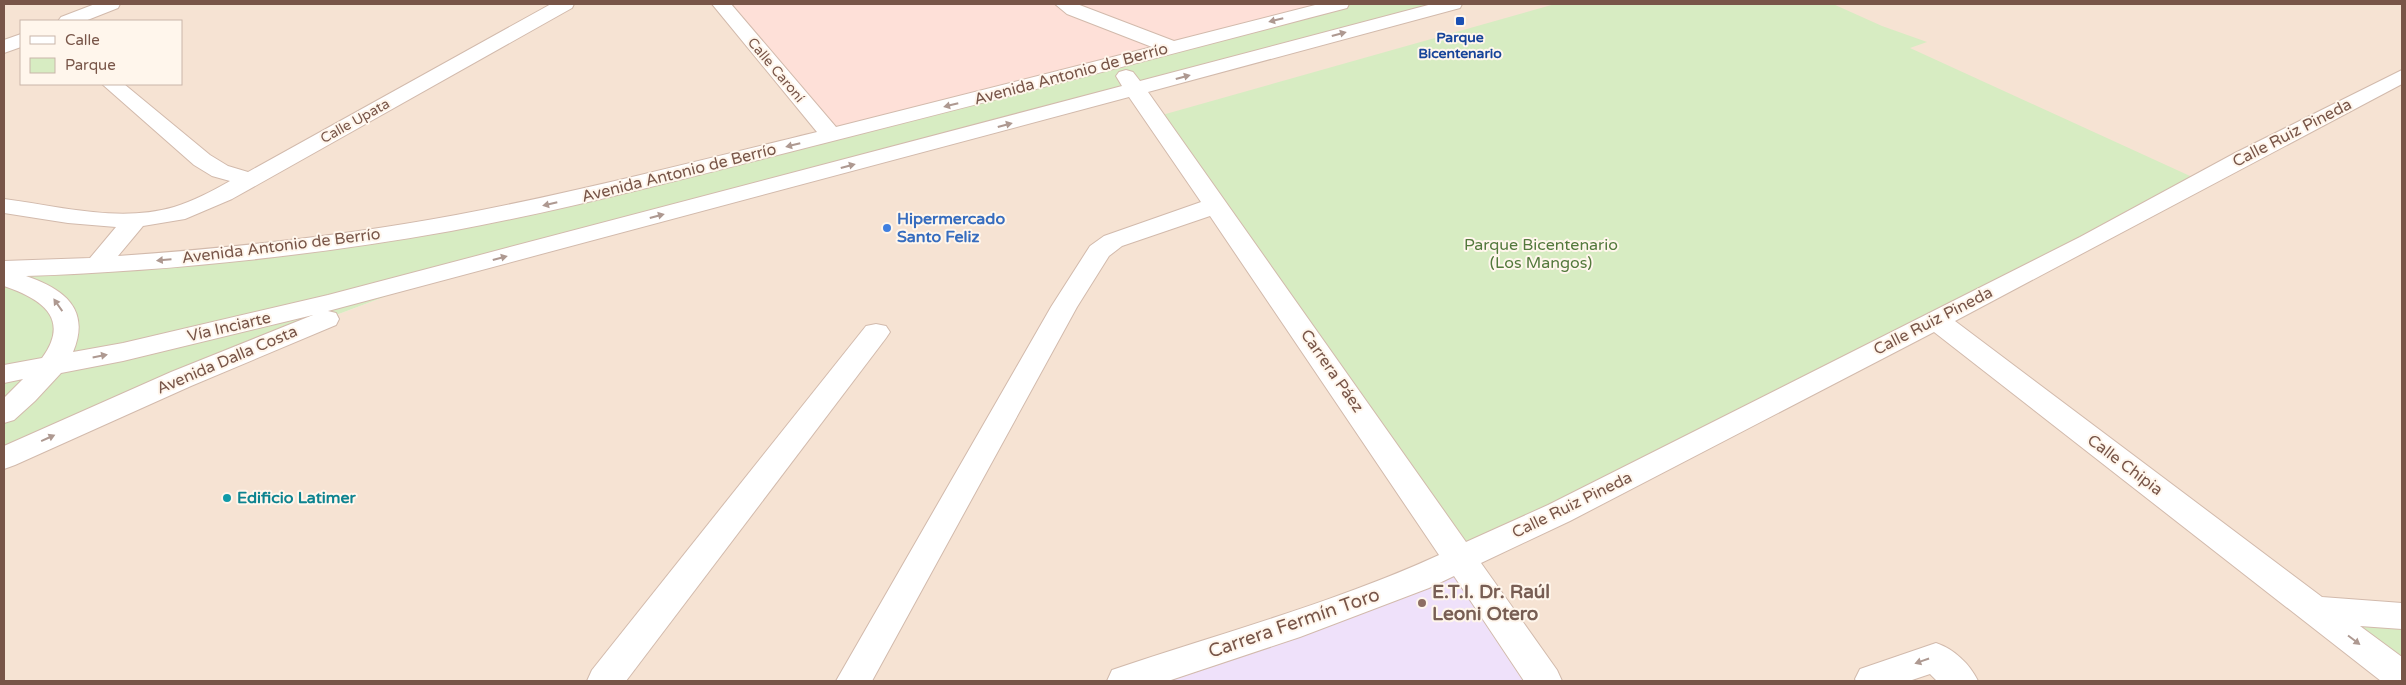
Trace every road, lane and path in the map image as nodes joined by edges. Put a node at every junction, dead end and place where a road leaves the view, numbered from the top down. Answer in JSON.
{"nodes":[{"id":1,"x":111,"y":4,"type":"edge"},
{"id":2,"x":565,"y":4,"type":"edge"},
{"id":3,"x":720,"y":4,"type":"edge"},
{"id":4,"x":1064,"y":4,"type":"edge"},
{"id":5,"x":1340,"y":4,"type":"edge"},
{"id":6,"x":1453,"y":4,"type":"edge"},
{"id":7,"x":1313,"y":7,"type":"edge"},
{"id":8,"x":71,"y":20,"type":"edge"},
{"id":9,"x":20,"y":40,"type":"edge"},
{"id":10,"x":4,"y":47,"type":"edge"},
{"id":11,"x":1170,"y":48,"type":"junction"},
{"id":12,"x":1116,"y":62,"type":"junction"},
{"id":13,"x":2402,"y":76,"type":"edge"},
{"id":14,"x":113,"y":85,"type":"edge"},
{"id":15,"x":1135,"y":90,"type":"junction"},
{"id":16,"x":831,"y":135,"type":"junction"},
{"id":17,"x":250,"y":180,"type":"junction"},
{"id":18,"x":1217,"y":205,"type":"junction"},
{"id":19,"x":4,"y":206,"type":"edge"},
{"id":20,"x":136,"y":219,"type":"junction"},
{"id":21,"x":98,"y":264,"type":"junction"},
{"id":22,"x":4,"y":269,"type":"edge"},
{"id":23,"x":453,"y":270,"type":"junction"},
{"id":24,"x":4,"y":277,"type":"edge"},
{"id":25,"x":1936,"y":320,"type":"junction"},
{"id":26,"x":876,"y":332,"type":"dead end"},
{"id":27,"x":52,"y":366,"type":"junction"},
{"id":28,"x":4,"y":374,"type":"edge"},
{"id":29,"x":4,"y":413,"type":"edge"},
{"id":30,"x":4,"y":458,"type":"edge"},
{"id":31,"x":1460,"y":559,"type":"junction"},
{"id":32,"x":2315,"y":610,"type":"junction"},
{"id":33,"x":2402,"y":616,"type":"edge"},
{"id":34,"x":2402,"y":677,"type":"edge"},
{"id":35,"x":605,"y":681,"type":"edge"},
{"id":36,"x":854,"y":681,"type":"edge"},
{"id":37,"x":1125,"y":681,"type":"edge"},
{"id":38,"x":1544,"y":681,"type":"edge"},
{"id":39,"x":1875,"y":681,"type":"edge"},
{"id":40,"x":1960,"y":681,"type":"edge"}],
"edges":[{"from":1,"to":8,"type":"street"},
{"from":2,"to":17,"type":"street","name":"Calle Upata"},
{"from":3,"to":16,"type":"street","name":"Calle Caroní"},
{"from":4,"to":11,"type":"street"},
{"from":5,"to":7,"type":"street","name":"Avenida Antonio de Berrío"},
{"from":15,"to":6,"type":"street","name":"Avenida Antonio de Berrío","one_way":true},
{"from":7,"to":11,"type":"street","name":"Avenida Antonio de Berrío","one_way":true},
{"from":9,"to":10,"type":"street"},
{"from":11,"to":12,"type":"street","name":"Avenida Antonio de Berrío"},
{"from":12,"to":15,"type":"street","name":"Carrera Páez"},
{"from":12,"to":16,"type":"street","name":"Avenida Antonio de Berrío","one_way":true},
{"from":13,"to":25,"type":"street","name":"Calle Ruiz Pineda"},
{"from":14,"to":17,"type":"street"},
{"from":15,"to":18,"type":"street","name":"Carrera Páez"},
{"from":23,"to":15,"type":"street","name":"Avenida Antonio de Berrío","one_way":true},
{"from":16,"to":21,"type":"street","name":"Avenida Antonio de Berrío","one_way":true},
{"from":17,"to":20,"type":"street","name":"Calle Upata"},
{"from":18,"to":31,"type":"street","name":"Carrera Páez"},
{"from":18,"to":36,"type":"street"},
{"from":19,"to":20,"type":"street","name":"Calle Upata"},
{"from":20,"to":21,"type":"street"},
{"from":21,"to":22,"type":"street","name":"Avenida Antonio de Berrío"},
{"from":27,"to":23,"type":"street","name":"Vía Inciarte","one_way":true},
{"from":30,"to":23,"type":"street","name":"Avenida Dalla Costa","one_way":true},
{"from":27,"to":24,"type":"street","one_way":true},
{"from":25,"to":31,"type":"street","name":"Calle Ruiz Pineda"},
{"from":25,"to":32,"type":"street","name":"Calle Chipia"},
{"from":26,"to":35,"type":"street"},
{"from":27,"to":28,"type":"street","name":"Vía Inciarte"},
{"from":27,"to":29,"type":"street"},
{"from":31,"to":37,"type":"street","name":"Carrera Fermín Toro"},
{"from":31,"to":38,"type":"street","name":"Carrera Páez"},
{"from":32,"to":33,"type":"street"},
{"from":32,"to":34,"type":"street","name":"Calle Chipia","one_way":true},
{"from":40,"to":39,"type":"street","one_way":true}]}
